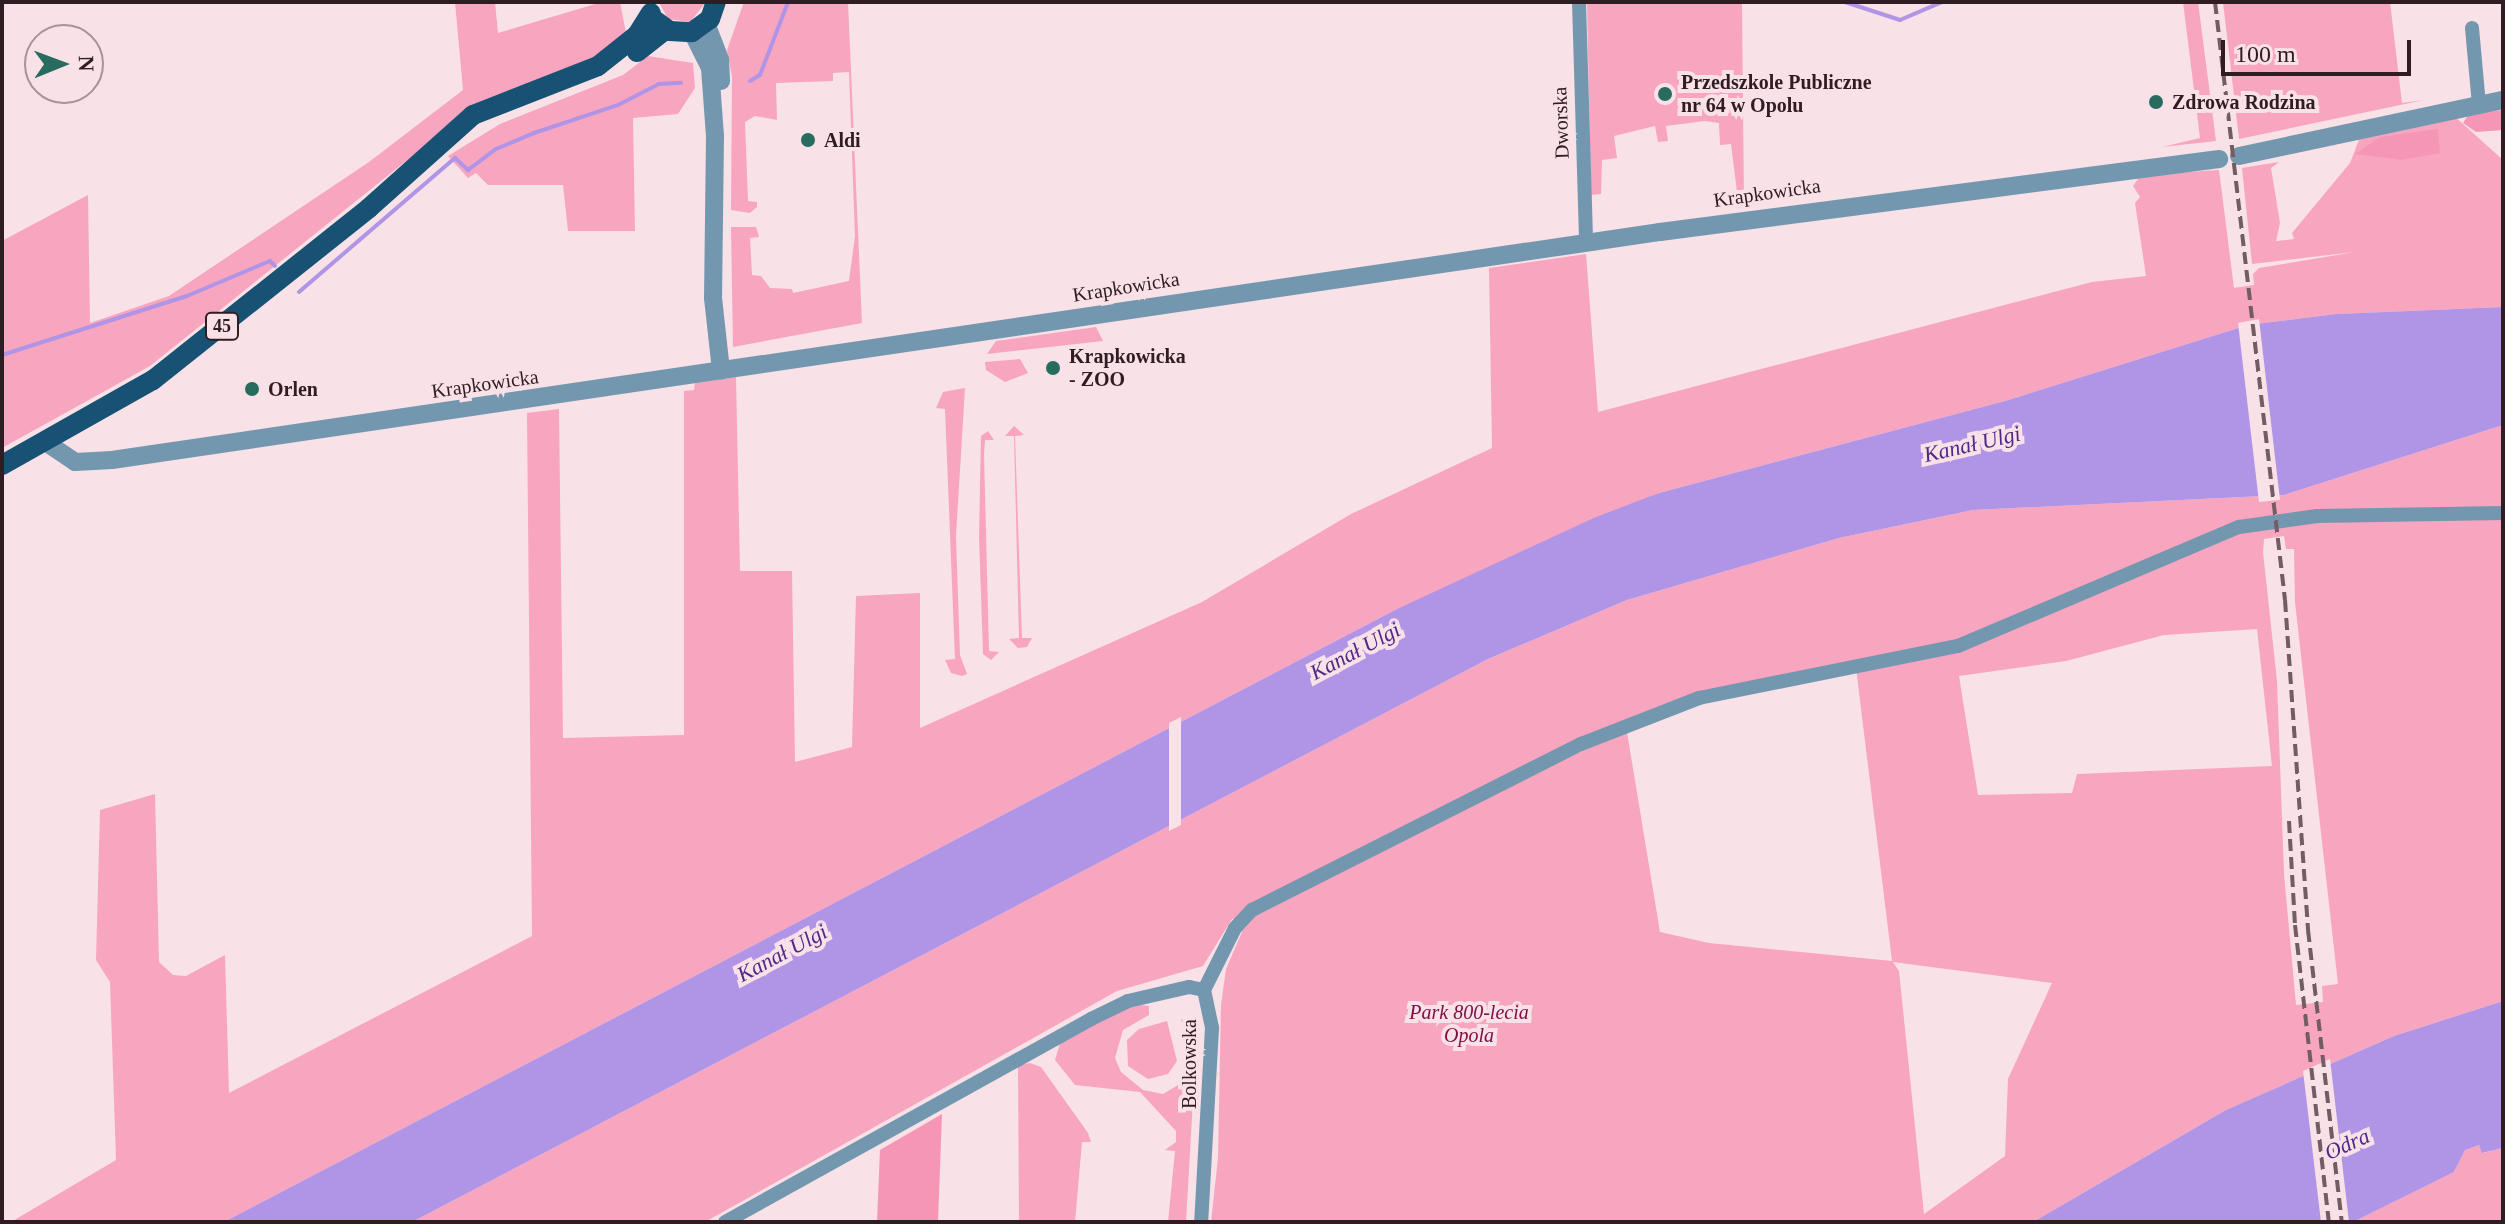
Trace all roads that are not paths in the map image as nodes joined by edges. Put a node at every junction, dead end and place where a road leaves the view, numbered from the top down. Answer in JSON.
{"nodes":[{"id":1,"x":716,"y":2,"type":"edge"},
{"id":2,"x":1579,"y":2,"type":"edge"},
{"id":3,"x":650,"y":8,"type":"edge"},
{"id":4,"x":699,"y":27,"type":"junction"},
{"id":5,"x":2472,"y":28,"type":"dead end"},
{"id":6,"x":666,"y":29,"type":"junction"},
{"id":7,"x":2503,"y":100,"type":"edge"},
{"id":8,"x":2479,"y":105,"type":"junction"},
{"id":9,"x":2239,"y":156,"type":"dead end"},
{"id":10,"x":2219,"y":159,"type":"dead end"},
{"id":11,"x":425,"y":161,"type":"junction"},
{"id":12,"x":1586,"y":243,"type":"junction"},
{"id":13,"x":721,"y":371,"type":"junction"},
{"id":14,"x":47,"y":443,"type":"junction"},
{"id":15,"x":2,"y":465,"type":"edge"},
{"id":16,"x":2503,"y":513,"type":"edge"},
{"id":17,"x":1204,"y":990,"type":"junction"},
{"id":18,"x":725,"y":1222,"type":"edge"},
{"id":19,"x":1201,"y":1222,"type":"edge"}],
"edges":[{"from":1,"to":4,"type":"main road"},
{"from":2,"to":12,"type":"street","name":"Dworska"},
{"from":3,"to":6,"type":"main road","number":"45"},
{"from":3,"to":11,"type":"main road","number":"45"},
{"from":4,"to":6,"type":"main road"},
{"from":4,"to":13,"type":"street"},
{"from":5,"to":8,"type":"street"},
{"from":6,"to":11,"type":"main road","number":"45"},
{"from":7,"to":8,"type":"street"},
{"from":8,"to":9,"type":"street"},
{"from":10,"to":12,"type":"street","name":"Krapkowicka"},
{"from":11,"to":14,"type":"main road","number":"45"},
{"from":12,"to":13,"type":"street","name":"Krapkowicka"},
{"from":13,"to":14,"type":"street","name":"Krapkowicka"},
{"from":14,"to":15,"type":"main road","number":"45"},
{"from":16,"to":17,"type":"street"},
{"from":17,"to":18,"type":"street","name":"Bolkowska"},
{"from":17,"to":19,"type":"street","name":"Bolkowska"}]}
